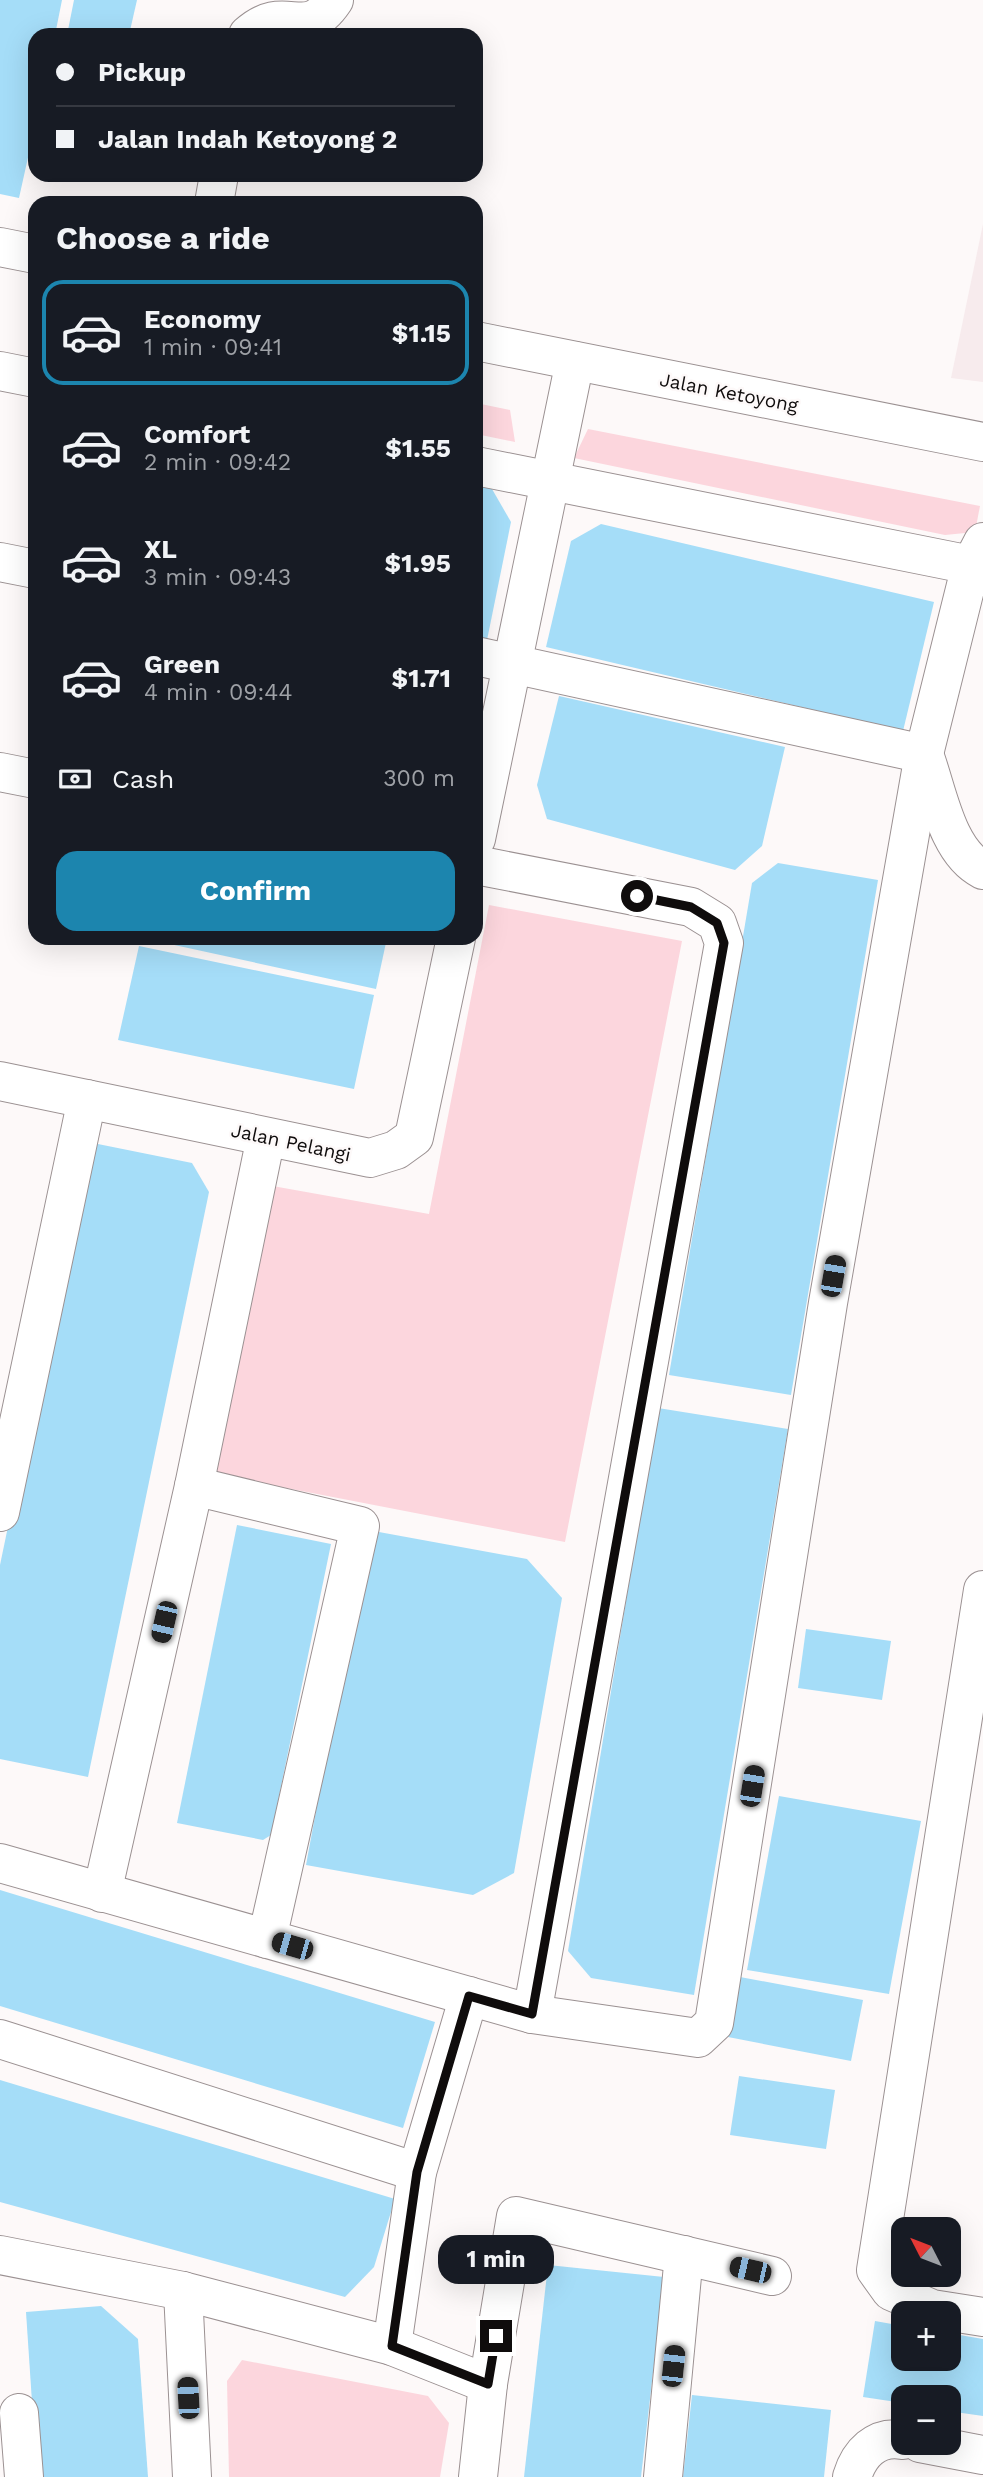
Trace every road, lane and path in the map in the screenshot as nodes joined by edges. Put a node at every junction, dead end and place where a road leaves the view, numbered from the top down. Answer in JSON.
{"nodes":[{"id":1,"x":334,"y":0,"type":"edge"},
{"id":2,"x":255,"y":28,"type":"edge"},
{"id":3,"x":0,"y":247,"type":"edge"},
{"id":4,"x":28,"y":253,"type":"edge"},
{"id":5,"x":483,"y":342,"type":"edge"},
{"id":6,"x":575,"y":361,"type":"junction"},
{"id":7,"x":0,"y":371,"type":"edge"},
{"id":8,"x":28,"y":377,"type":"edge"},
{"id":9,"x":983,"y":442,"type":"edge"},
{"id":10,"x":483,"y":467,"type":"edge"},
{"id":11,"x":550,"y":481,"type":"junction"},
{"id":12,"x":977,"y":553,"type":"edge"},
{"id":13,"x":0,"y":562,"type":"edge"},
{"id":14,"x":28,"y":568,"type":"edge"},
{"id":15,"x":494,"y":660,"type":"edge"},
{"id":16,"x":924,"y":754,"type":"junction"},
{"id":17,"x":483,"y":769,"type":"edge"},
{"id":18,"x":0,"y":772,"type":"edge"},
{"id":19,"x":28,"y":778,"type":"edge"},
{"id":20,"x":483,"y":866,"type":"edge"},
{"id":21,"x":983,"y":870,"type":"edge"},
{"id":22,"x":455,"y":945,"type":"edge"},
{"id":23,"x":0,"y":1081,"type":"edge"},
{"id":24,"x":87,"y":1099,"type":"junction"},
{"id":25,"x":266,"y":1137,"type":"junction"},
{"id":26,"x":194,"y":1486,"type":"junction"},
{"id":27,"x":0,"y":1511,"type":"edge"},
{"id":28,"x":983,"y":1590,"type":"edge"},
{"id":29,"x":0,"y":1863,"type":"edge"},
{"id":30,"x":102,"y":1893,"type":"junction"},
{"id":31,"x":267,"y":1939,"type":"junction"},
{"id":32,"x":469,"y":1996,"type":"junction"},
{"id":33,"x":532,"y":2014,"type":"junction"},
{"id":34,"x":0,"y":2039,"type":"edge"},
{"id":35,"x":417,"y":2172,"type":"junction"},
{"id":36,"x":0,"y":2255,"type":"edge"},
{"id":37,"x":684,"y":2255,"type":"junction"},
{"id":38,"x":772,"y":2276,"type":"dead end"},
{"id":39,"x":183,"y":2291,"type":"junction"},
{"id":40,"x":983,"y":2317,"type":"edge"},
{"id":41,"x":392,"y":2346,"type":"junction"},
{"id":42,"x":488,"y":2384,"type":"junction"},
{"id":43,"x":19,"y":2413,"type":"dead end"},
{"id":44,"x":891,"y":2442,"type":"edge"},
{"id":45,"x":961,"y":2451,"type":"edge"},
{"id":46,"x":983,"y":2455,"type":"edge"},
{"id":47,"x":24,"y":2477,"type":"edge"},
{"id":48,"x":192,"y":2477,"type":"edge"},
{"id":49,"x":478,"y":2477,"type":"edge"},
{"id":50,"x":663,"y":2477,"type":"edge"},
{"id":51,"x":852,"y":2477,"type":"edge"}],
"edges":[{"from":1,"to":2,"type":"street"},
{"from":3,"to":4,"type":"street"},
{"from":5,"to":6,"type":"street","name":"Jalan Ketoyong"},
{"from":6,"to":9,"type":"street","name":"Jalan Ketoyong"},
{"from":6,"to":11,"type":"street"},
{"from":7,"to":8,"type":"street"},
{"from":10,"to":11,"type":"street"},
{"from":11,"to":12,"type":"street"},
{"from":11,"to":15,"type":"street"},
{"from":12,"to":16,"type":"street"},
{"from":13,"to":14,"type":"street"},
{"from":15,"to":16,"type":"street"},
{"from":15,"to":17,"type":"street"},
{"from":16,"to":21,"type":"street"},
{"from":16,"to":33,"type":"street"},
{"from":18,"to":19,"type":"street"},
{"from":20,"to":33,"type":"street"},
{"from":22,"to":25,"type":"street","name":"Jalan Pelangi"},
{"from":23,"to":24,"type":"street","name":"Jalan Pelangi"},
{"from":24,"to":25,"type":"street","name":"Jalan Pelangi"},
{"from":24,"to":27,"type":"street"},
{"from":25,"to":26,"type":"street"},
{"from":26,"to":30,"type":"street"},
{"from":26,"to":31,"type":"street"},
{"from":28,"to":40,"type":"street"},
{"from":29,"to":30,"type":"street"},
{"from":30,"to":31,"type":"street"},
{"from":31,"to":32,"type":"street"},
{"from":32,"to":33,"type":"street"},
{"from":32,"to":35,"type":"street"},
{"from":34,"to":35,"type":"street"},
{"from":35,"to":41,"type":"street"},
{"from":36,"to":39,"type":"street"},
{"from":37,"to":38,"type":"street"},
{"from":37,"to":42,"type":"street"},
{"from":37,"to":50,"type":"street"},
{"from":39,"to":41,"type":"street"},
{"from":39,"to":48,"type":"street"},
{"from":41,"to":42,"type":"street"},
{"from":42,"to":49,"type":"street"},
{"from":43,"to":47,"type":"street"},
{"from":44,"to":51,"type":"street"},
{"from":45,"to":46,"type":"street"}]}
